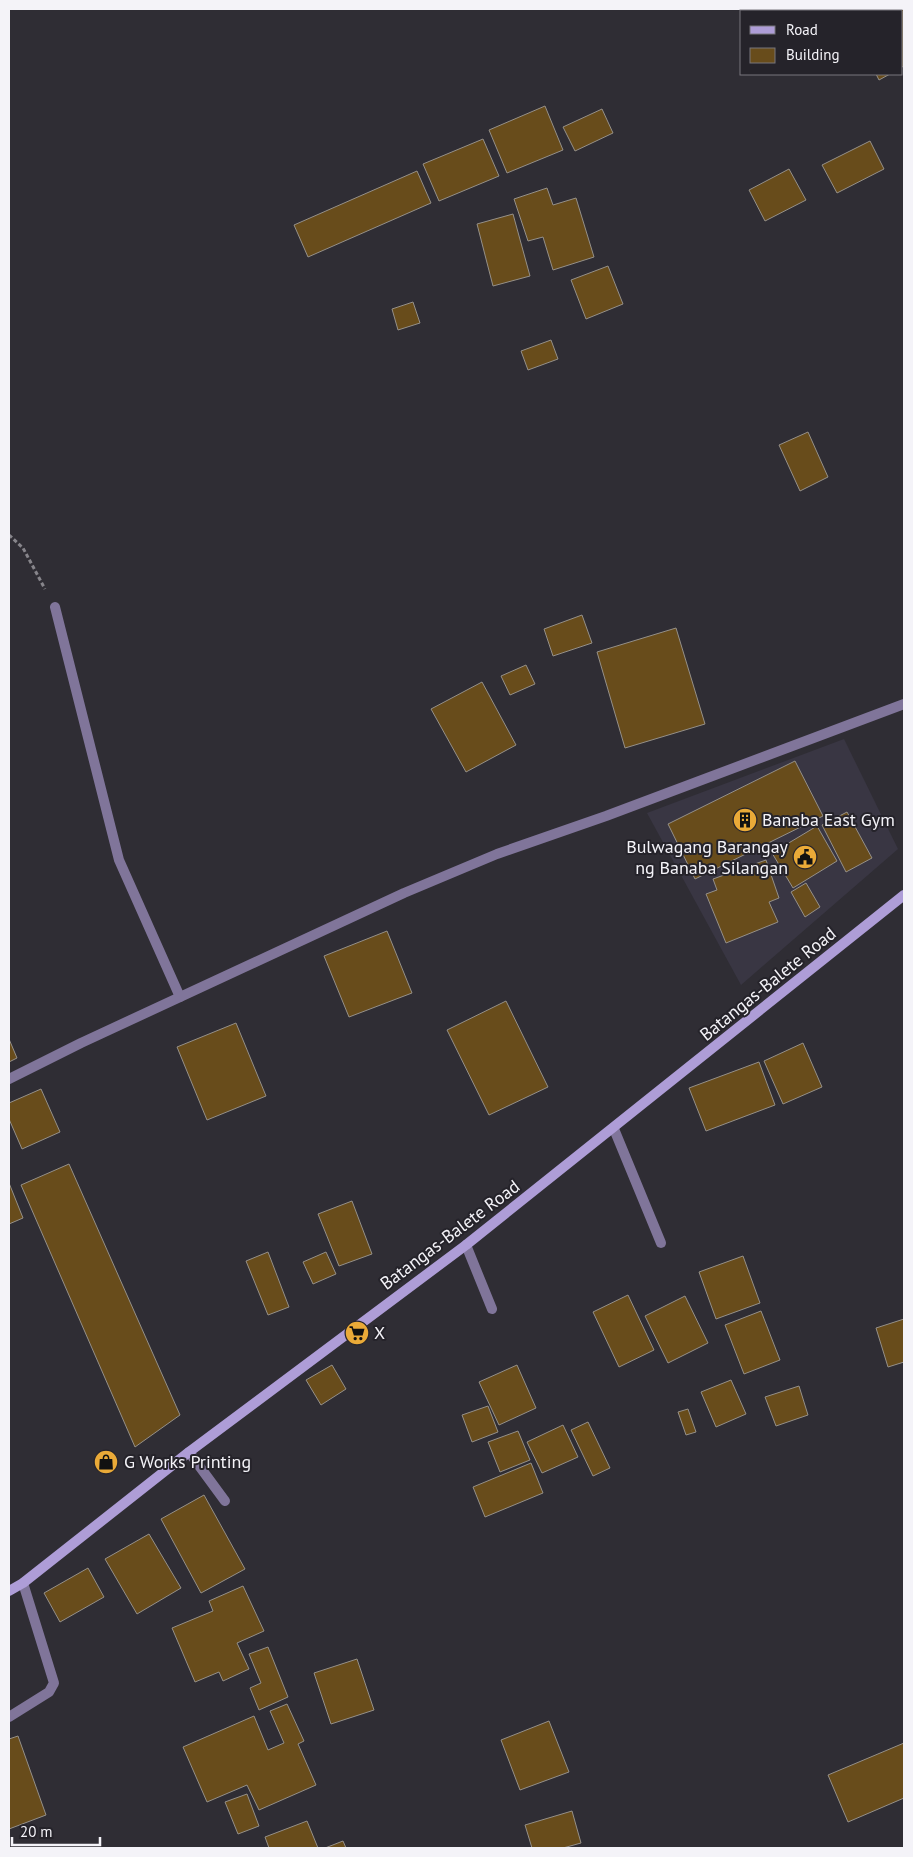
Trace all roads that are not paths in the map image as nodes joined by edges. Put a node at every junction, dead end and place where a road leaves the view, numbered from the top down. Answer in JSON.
{"nodes":[{"id":1,"x":55,"y":607,"type":"road end"},
{"id":2,"x":904,"y":704,"type":"edge"},
{"id":3,"x":904,"y":895,"type":"edge"},
{"id":4,"x":180,"y":997,"type":"junction"},
{"id":5,"x":9,"y":1079,"type":"edge"},
{"id":6,"x":614,"y":1128,"type":"junction"},
{"id":7,"x":661,"y":1243,"type":"dead end"},
{"id":8,"x":466,"y":1245,"type":"junction"},
{"id":9,"x":492,"y":1310,"type":"dead end"},
{"id":10,"x":189,"y":1452,"type":"junction"},
{"id":11,"x":225,"y":1500,"type":"dead end"},
{"id":12,"x":23,"y":1583,"type":"junction"},
{"id":13,"x":9,"y":1591,"type":"edge"},
{"id":14,"x":9,"y":1717,"type":"edge"}],
"edges":[{"from":1,"to":4,"type":"street"},
{"from":2,"to":4,"type":"street"},
{"from":3,"to":6,"type":"main road","name":"Batangas-Balete Road"},
{"from":4,"to":5,"type":"street"},
{"from":6,"to":7,"type":"street"},
{"from":6,"to":8,"type":"main road","name":"Batangas-Balete Road"},
{"from":8,"to":9,"type":"street"},
{"from":8,"to":10,"type":"main road","name":"Batangas-Balete Road"},
{"from":10,"to":11,"type":"street"},
{"from":10,"to":12,"type":"main road","name":"Batangas-Balete Road"},
{"from":12,"to":13,"type":"main road","name":"Batangas-Balete Road"},
{"from":12,"to":14,"type":"street"}]}
